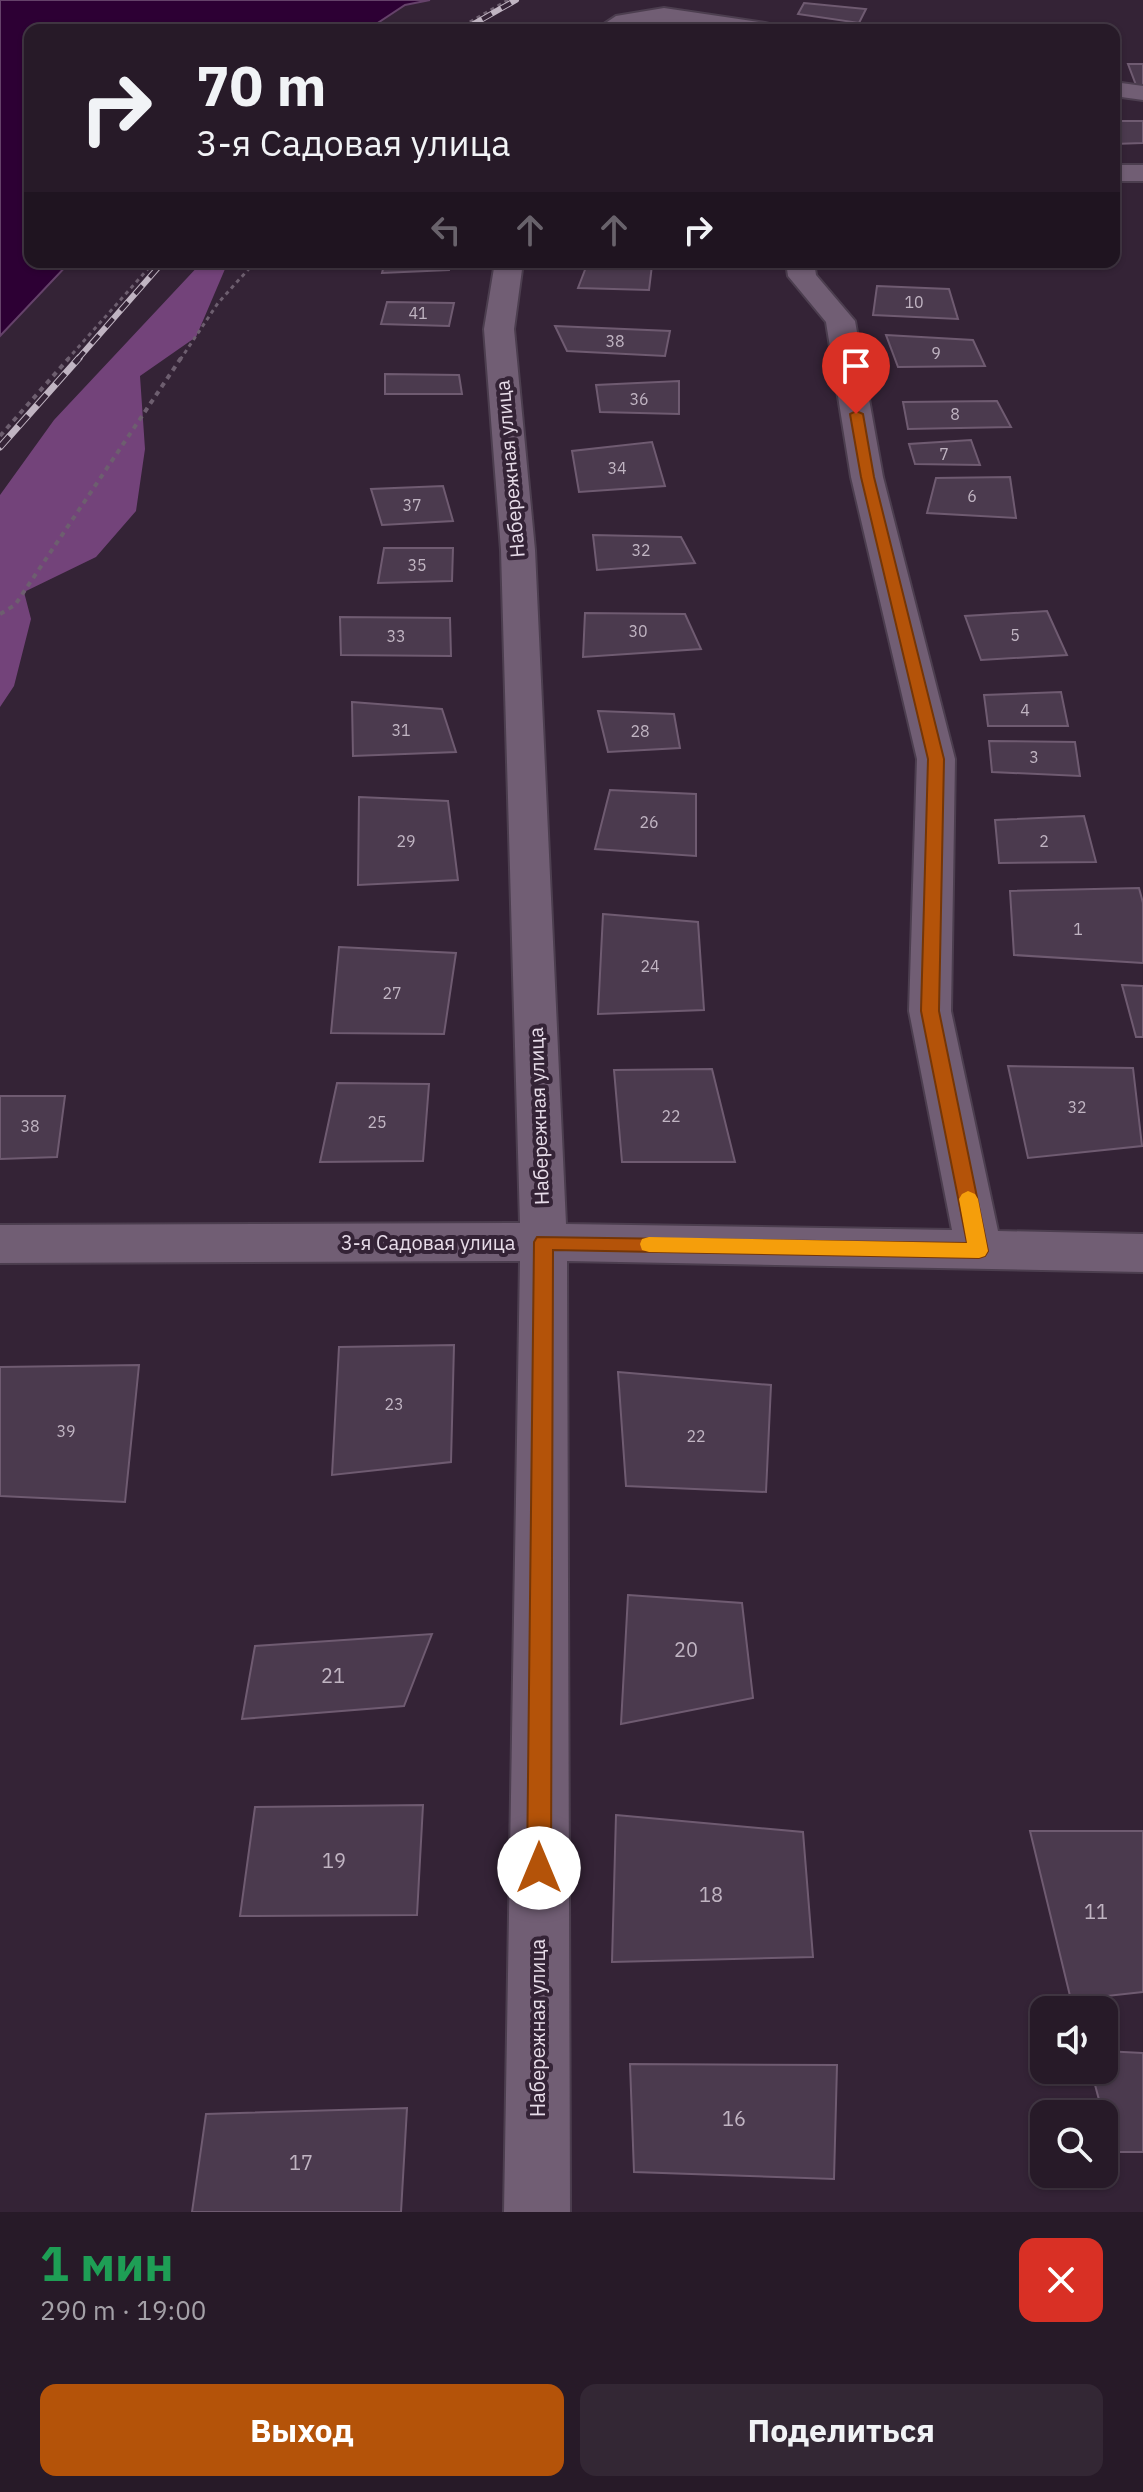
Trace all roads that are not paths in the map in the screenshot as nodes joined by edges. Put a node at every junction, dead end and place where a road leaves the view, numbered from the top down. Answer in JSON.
{"nodes":[{"id":1,"x":621,"y":24,"type":"edge"},
{"id":2,"x":725,"y":24,"type":"edge"},
{"id":3,"x":1120,"y":90,"type":"edge"},
{"id":4,"x":1143,"y":93,"type":"edge"},
{"id":5,"x":1120,"y":173,"type":"edge"},
{"id":6,"x":1143,"y":173,"type":"edge"},
{"id":7,"x":508,"y":268,"type":"edge"},
{"id":8,"x":801,"y":268,"type":"edge"},
{"id":9,"x":544,"y":1242,"type":"junction"},
{"id":10,"x":0,"y":1244,"type":"edge"},
{"id":11,"x":979,"y":1251,"type":"junction"},
{"id":12,"x":1143,"y":1253,"type":"edge"},
{"id":13,"x":537,"y":2212,"type":"edge"}],
"edges":[{"from":1,"to":2,"type":"street"},
{"from":3,"to":4,"type":"street"},
{"from":5,"to":6,"type":"street"},
{"from":7,"to":9,"type":"street","name":"Набережная улица"},
{"from":8,"to":11,"type":"street"},
{"from":9,"to":10,"type":"street","name":"3-я Садовая улица"},
{"from":9,"to":11,"type":"street","name":"3-я Садовая улица"},
{"from":9,"to":13,"type":"street","name":"Набережная улица"},
{"from":11,"to":12,"type":"street","name":"3-я Садовая улица"}]}
